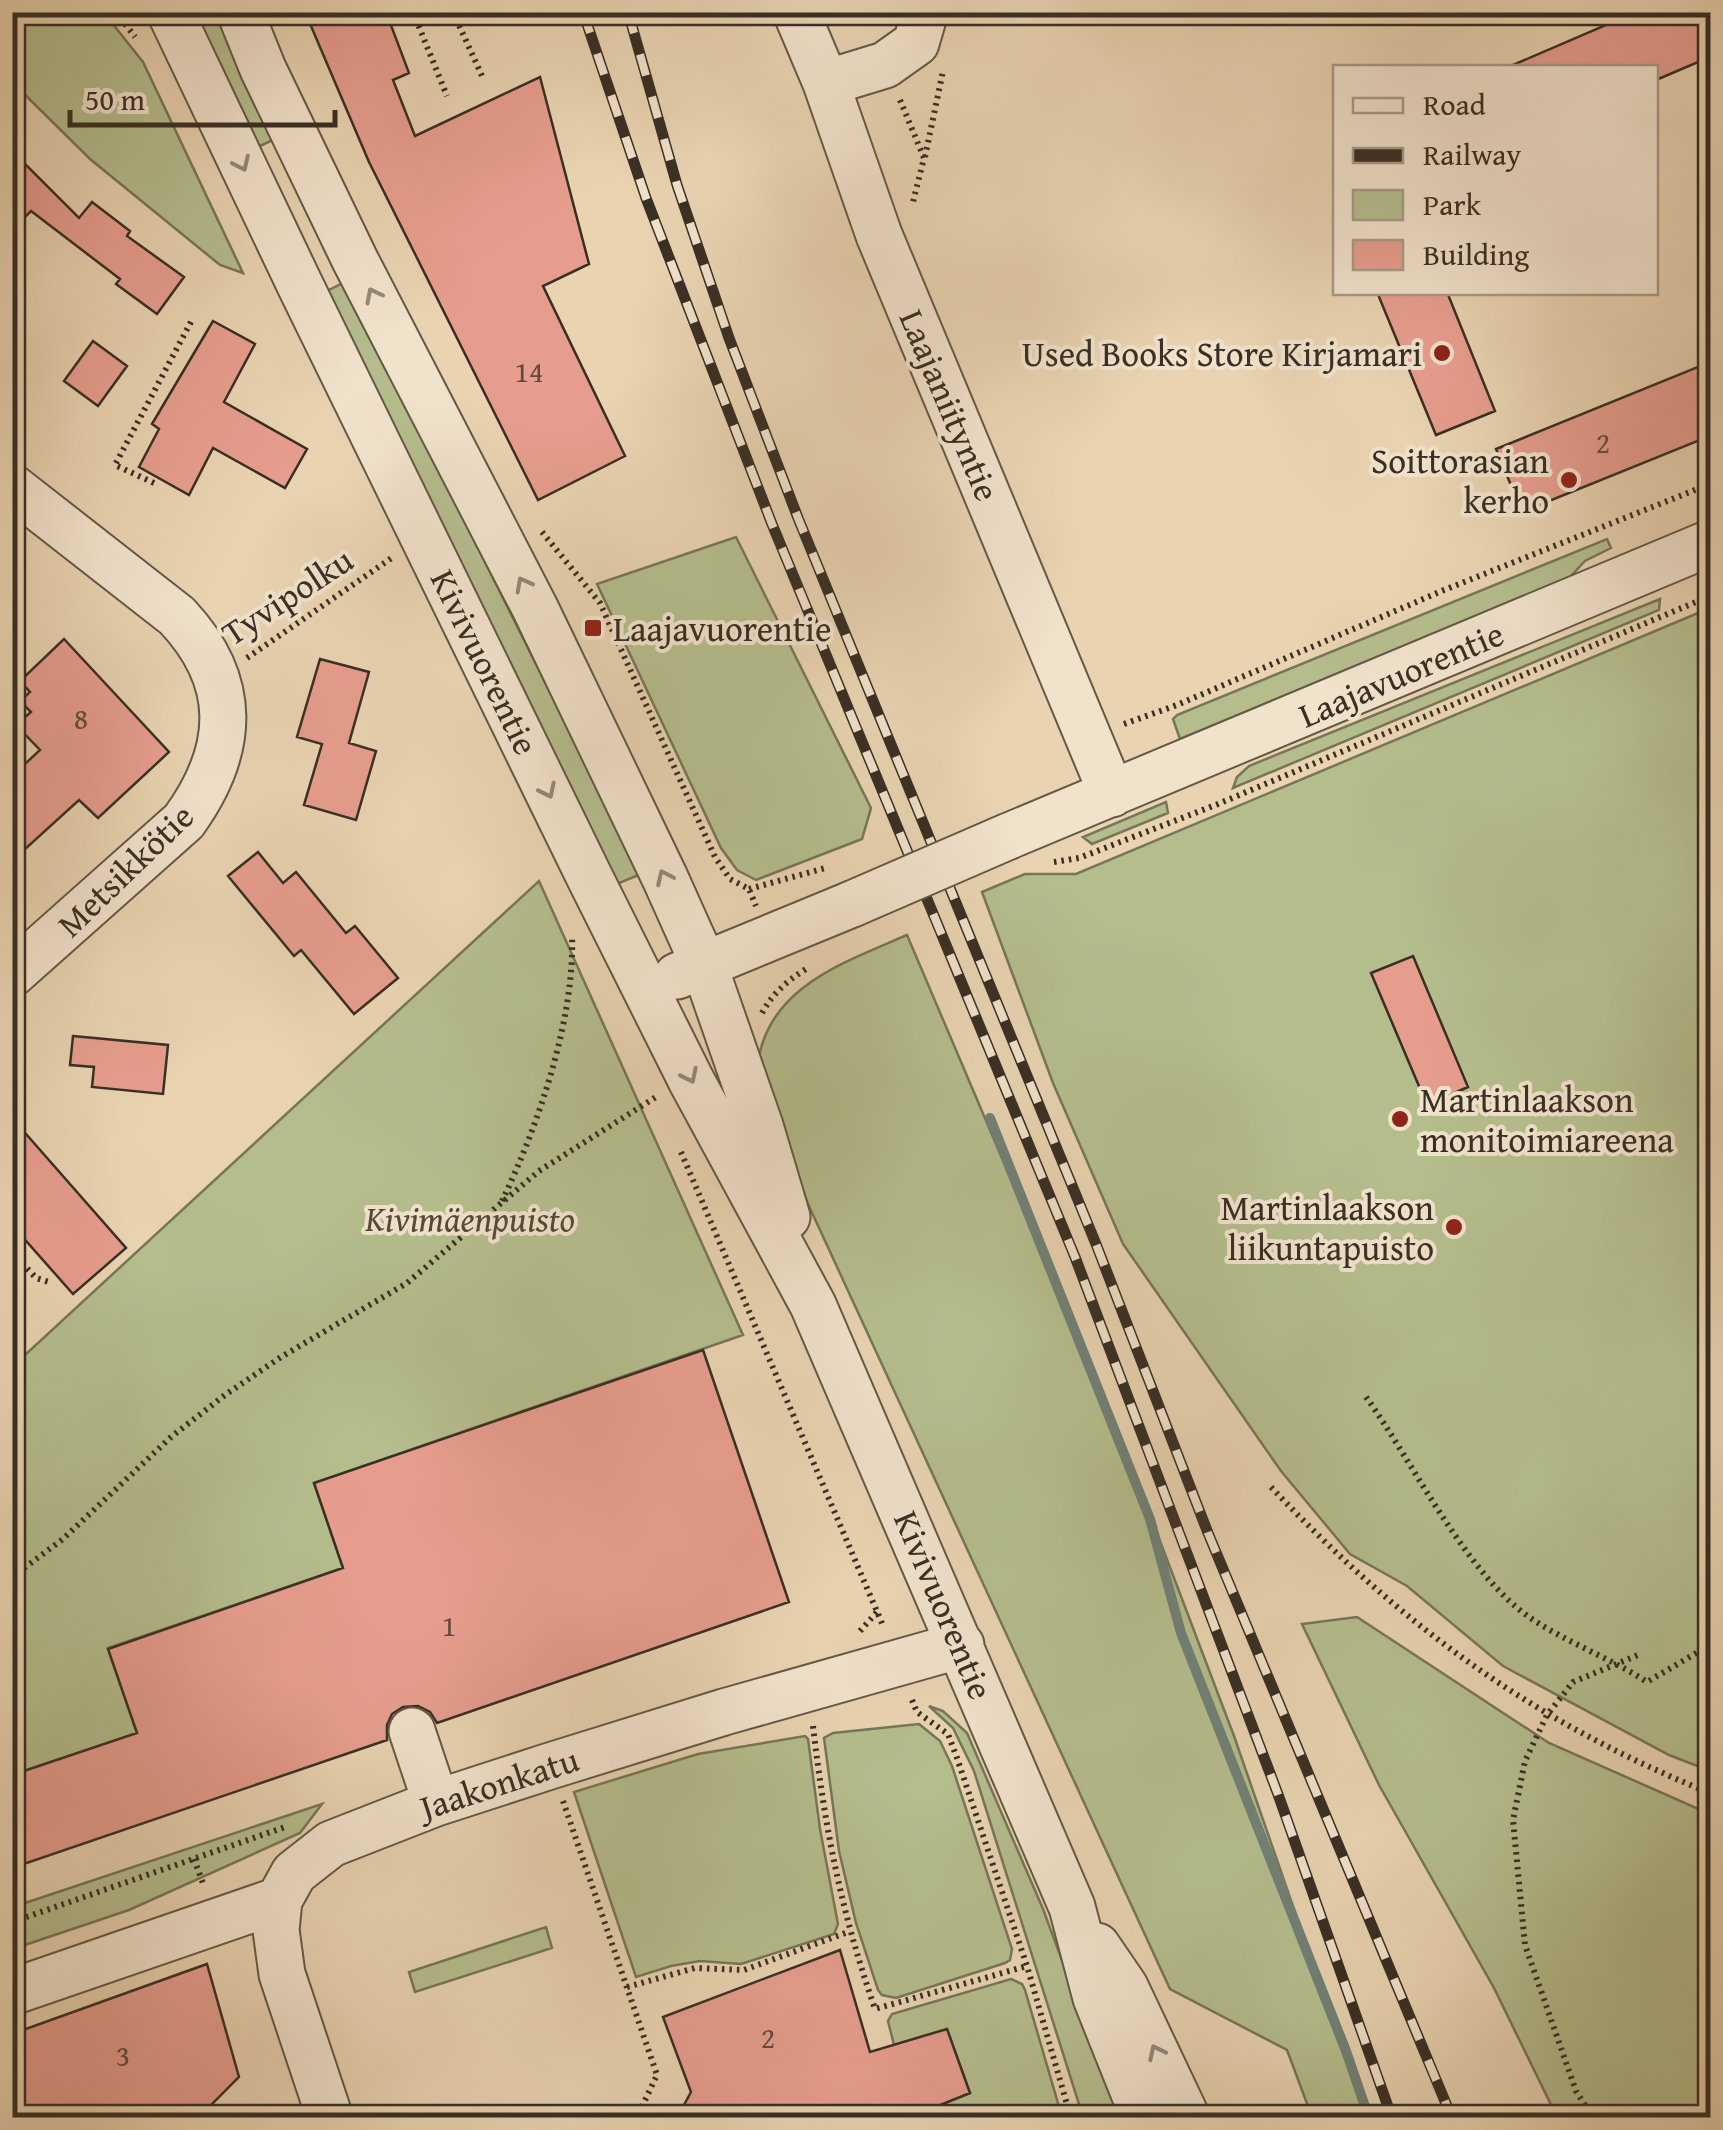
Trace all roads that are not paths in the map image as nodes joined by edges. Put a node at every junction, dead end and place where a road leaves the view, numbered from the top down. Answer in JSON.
{"nodes":[{"id":1,"x":170,"y":12,"type":"edge"},
{"id":2,"x":240,"y":12,"type":"edge"},
{"id":3,"x":796,"y":12,"type":"edge"},
{"id":4,"x":925,"y":12,"type":"edge"},
{"id":5,"x":826,"y":84,"type":"junction"},
{"id":6,"x":12,"y":487,"type":"edge"},
{"id":7,"x":1710,"y":543,"type":"edge"},
{"id":8,"x":1112,"y":794,"type":"junction"},
{"id":9,"x":704,"y":966,"type":"junction"},
{"id":10,"x":12,"y":974,"type":"edge"},
{"id":11,"x":648,"y":988,"type":"junction"},
{"id":12,"x":814,"y":1305,"type":"junction"},
{"id":13,"x":961,"y":1645,"type":"junction"},
{"id":14,"x":412,"y":1731,"type":"dead end"},
{"id":15,"x":436,"y":1803,"type":"junction"},
{"id":16,"x":278,"y":1900,"type":"junction"},
{"id":17,"x":1072,"y":1906,"type":"junction"},
{"id":18,"x":12,"y":1992,"type":"edge"},
{"id":19,"x":330,"y":2118,"type":"edge"},
{"id":20,"x":1144,"y":2118,"type":"edge"},
{"id":21,"x":1187,"y":2118,"type":"edge"}],
"edges":[{"from":1,"to":11,"type":"street","name":"Kivivuorentie","one_way":true},
{"from":9,"to":2,"type":"street","name":"Kivivuorentie","one_way":true},
{"from":3,"to":5,"type":"street","name":"Laajaniityntie"},
{"from":4,"to":5,"type":"street"},
{"from":5,"to":8,"type":"street","name":"Laajaniityntie"},
{"from":6,"to":10,"type":"street","name":"Metsikkötie"},
{"from":7,"to":8,"type":"street","name":"Laajavuorentie"},
{"from":8,"to":9,"type":"street","name":"Laajavuorentie","bridge":true},
{"from":9,"to":11,"type":"street","name":"Laajavuorentie"},
{"from":9,"to":12,"type":"street","name":"Kivivuorentie"},
{"from":11,"to":12,"type":"street","name":"Kivivuorentie","one_way":true},
{"from":12,"to":13,"type":"street","name":"Kivivuorentie"},
{"from":13,"to":15,"type":"street","name":"Jaakonkatu"},
{"from":13,"to":17,"type":"street","name":"Kivivuorentie"},
{"from":14,"to":15,"type":"street"},
{"from":15,"to":16,"type":"street","name":"Jaakonkatu"},
{"from":16,"to":18,"type":"street"},
{"from":16,"to":19,"type":"street"},
{"from":17,"to":20,"type":"street","name":"Kivivuorentie"},
{"from":21,"to":17,"type":"street","name":"Kivivuorentie","one_way":true}]}
